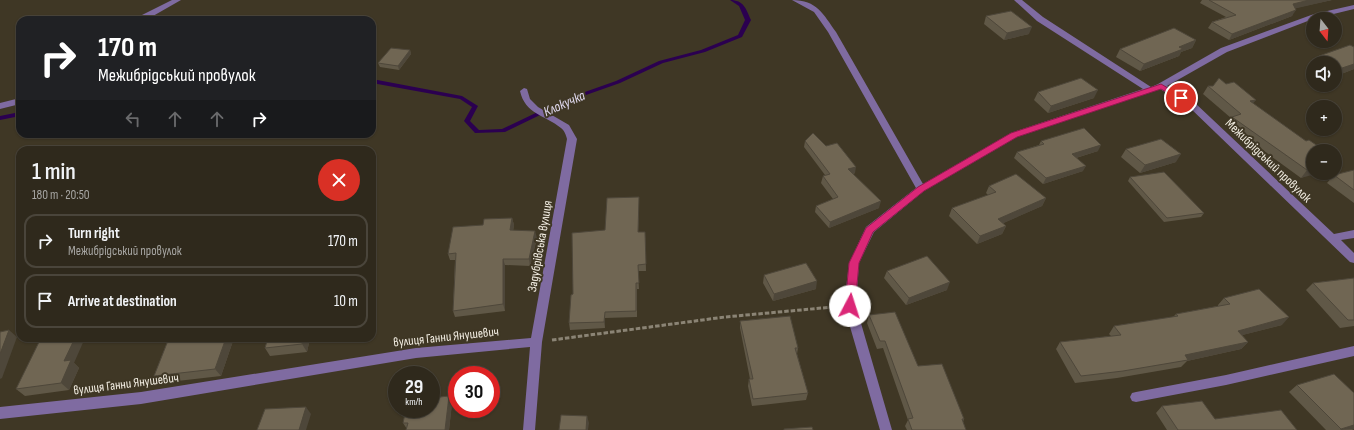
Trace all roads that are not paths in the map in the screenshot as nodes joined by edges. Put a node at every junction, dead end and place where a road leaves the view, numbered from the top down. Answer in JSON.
{"nodes":[{"id":1,"x":177,"y":0,"type":"edge"},
{"id":2,"x":796,"y":0,"type":"edge"},
{"id":3,"x":1018,"y":0,"type":"edge"},
{"id":4,"x":1354,"y":7,"type":"edge"},
{"id":5,"x":147,"y":16,"type":"edge"},
{"id":6,"x":1161,"y":86,"type":"junction"},
{"id":7,"x":1150,"y":90,"type":"junction"},
{"id":8,"x":524,"y":91,"type":"dead end"},
{"id":9,"x":16,"y":102,"type":"edge"},
{"id":10,"x":0,"y":106,"type":"edge"},
{"id":11,"x":921,"y":189,"type":"junction"},
{"id":12,"x":1354,"y":234,"type":"edge"},
{"id":13,"x":1332,"y":238,"type":"junction"},
{"id":14,"x":1354,"y":259,"type":"edge"},
{"id":15,"x":536,"y":342,"type":"junction"},
{"id":16,"x":1354,"y":350,"type":"edge"},
{"id":17,"x":1136,"y":397,"type":"dead end"},
{"id":18,"x":0,"y":413,"type":"edge"},
{"id":19,"x":529,"y":430,"type":"edge"},
{"id":20,"x":886,"y":430,"type":"edge"}],
"edges":[{"from":1,"to":5,"type":"street"},
{"from":2,"to":11,"type":"street"},
{"from":3,"to":7,"type":"street"},
{"from":4,"to":6,"type":"street"},
{"from":6,"to":7,"type":"street"},
{"from":6,"to":13,"type":"street","name":"Межибрідський провулок"},
{"from":7,"to":11,"type":"street"},
{"from":8,"to":15,"type":"street","name":"Задубрівська вулиця"},
{"from":9,"to":10,"type":"street"},
{"from":11,"to":20,"type":"street"},
{"from":12,"to":13,"type":"street"},
{"from":13,"to":14,"type":"street","name":"Межибрідський провулок"},
{"from":15,"to":18,"type":"street","name":"вулиця Ганни Янушевич"},
{"from":15,"to":19,"type":"street","name":"Задубрівська вулиця"},
{"from":16,"to":17,"type":"street"}]}
